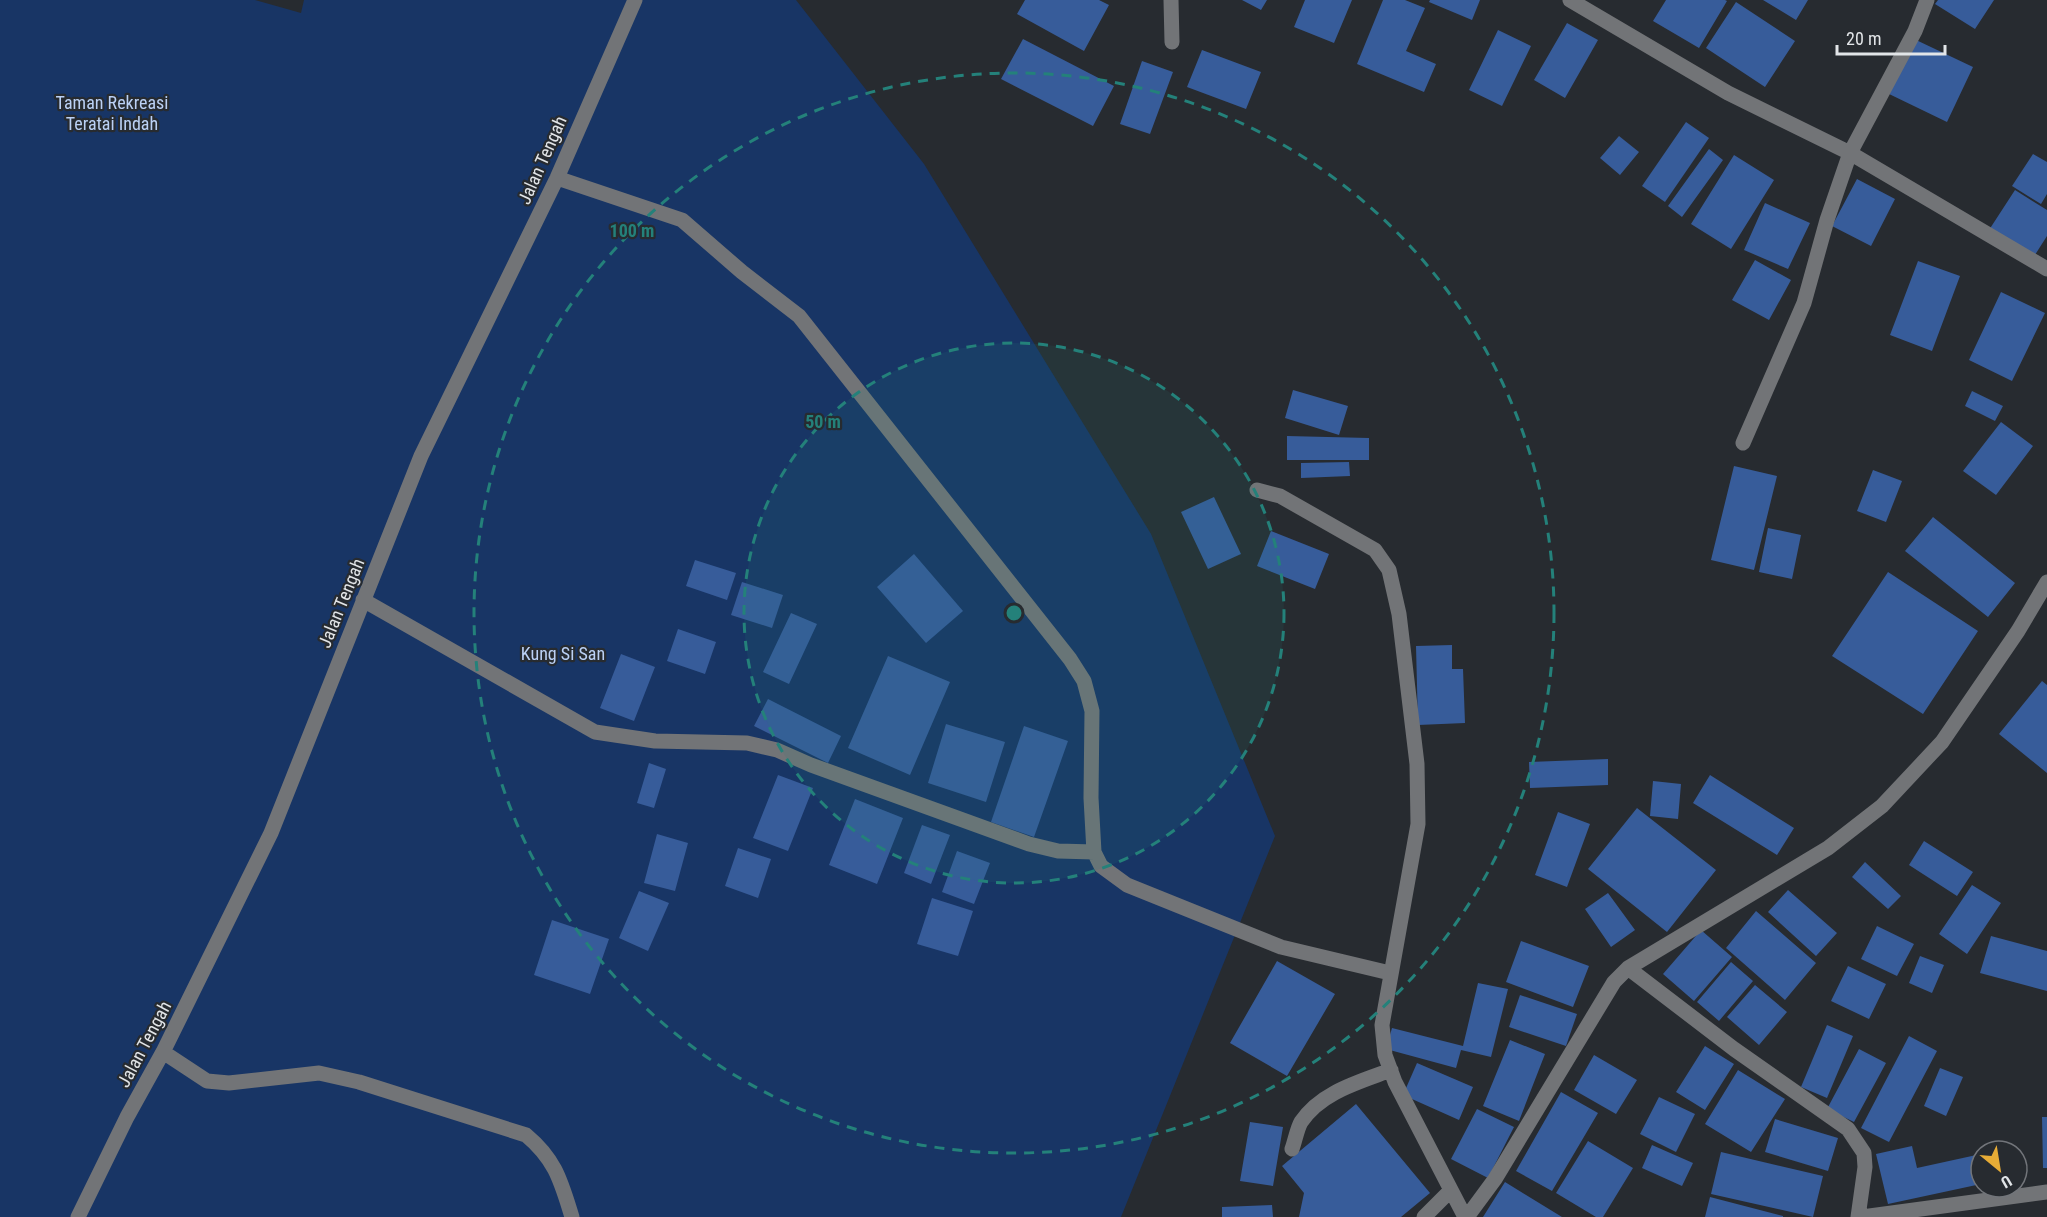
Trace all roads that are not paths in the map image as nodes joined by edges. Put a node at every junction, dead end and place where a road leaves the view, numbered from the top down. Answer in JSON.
{"nodes":[{"id":1,"x":634,"y":0,"type":"edge"},
{"id":2,"x":1171,"y":0,"type":"edge"},
{"id":3,"x":1570,"y":0,"type":"edge"},
{"id":4,"x":1927,"y":0,"type":"edge"},
{"id":5,"x":1172,"y":42,"type":"dead end"},
{"id":6,"x":1850,"y":153,"type":"junction"},
{"id":7,"x":557,"y":178,"type":"junction"},
{"id":8,"x":2047,"y":269,"type":"edge"},
{"id":9,"x":1743,"y":442,"type":"dead end"},
{"id":10,"x":1257,"y":490,"type":"dead end"},
{"id":11,"x":2047,"y":582,"type":"edge"},
{"id":12,"x":363,"y":600,"type":"junction"},
{"id":13,"x":1094,"y":852,"type":"junction"},
{"id":14,"x":1628,"y":968,"type":"junction"},
{"id":15,"x":1390,"y":973,"type":"junction"},
{"id":16,"x":163,"y":1052,"type":"junction"},
{"id":17,"x":1391,"y":1070,"type":"junction"},
{"id":18,"x":1292,"y":1149,"type":"dead end"},
{"id":19,"x":1451,"y":1190,"type":"junction"},
{"id":20,"x":2047,"y":1192,"type":"edge"},
{"id":21,"x":78,"y":1217,"type":"edge"},
{"id":22,"x":572,"y":1217,"type":"edge"},
{"id":23,"x":1424,"y":1217,"type":"edge"},
{"id":24,"x":1466,"y":1217,"type":"edge"},
{"id":25,"x":1860,"y":1217,"type":"edge"}],
"edges":[{"from":1,"to":7,"type":"street","name":"Jalan Tengah"},
{"from":2,"to":5,"type":"street"},
{"from":3,"to":6,"type":"street"},
{"from":4,"to":6,"type":"street"},
{"from":6,"to":8,"type":"street"},
{"from":6,"to":9,"type":"street"},
{"from":7,"to":12,"type":"street","name":"Jalan Tengah"},
{"from":7,"to":13,"type":"street"},
{"from":10,"to":15,"type":"street"},
{"from":11,"to":14,"type":"street"},
{"from":12,"to":13,"type":"street"},
{"from":12,"to":16,"type":"street","name":"Jalan Tengah"},
{"from":13,"to":15,"type":"street"},
{"from":14,"to":24,"type":"street"},
{"from":14,"to":25,"type":"street"},
{"from":15,"to":17,"type":"street"},
{"from":16,"to":21,"type":"street","name":"Jalan Tengah"},
{"from":16,"to":22,"type":"street"},
{"from":17,"to":18,"type":"street"},
{"from":17,"to":19,"type":"street"},
{"from":19,"to":23,"type":"street"},
{"from":19,"to":24,"type":"street"},
{"from":20,"to":25,"type":"street"}]}
